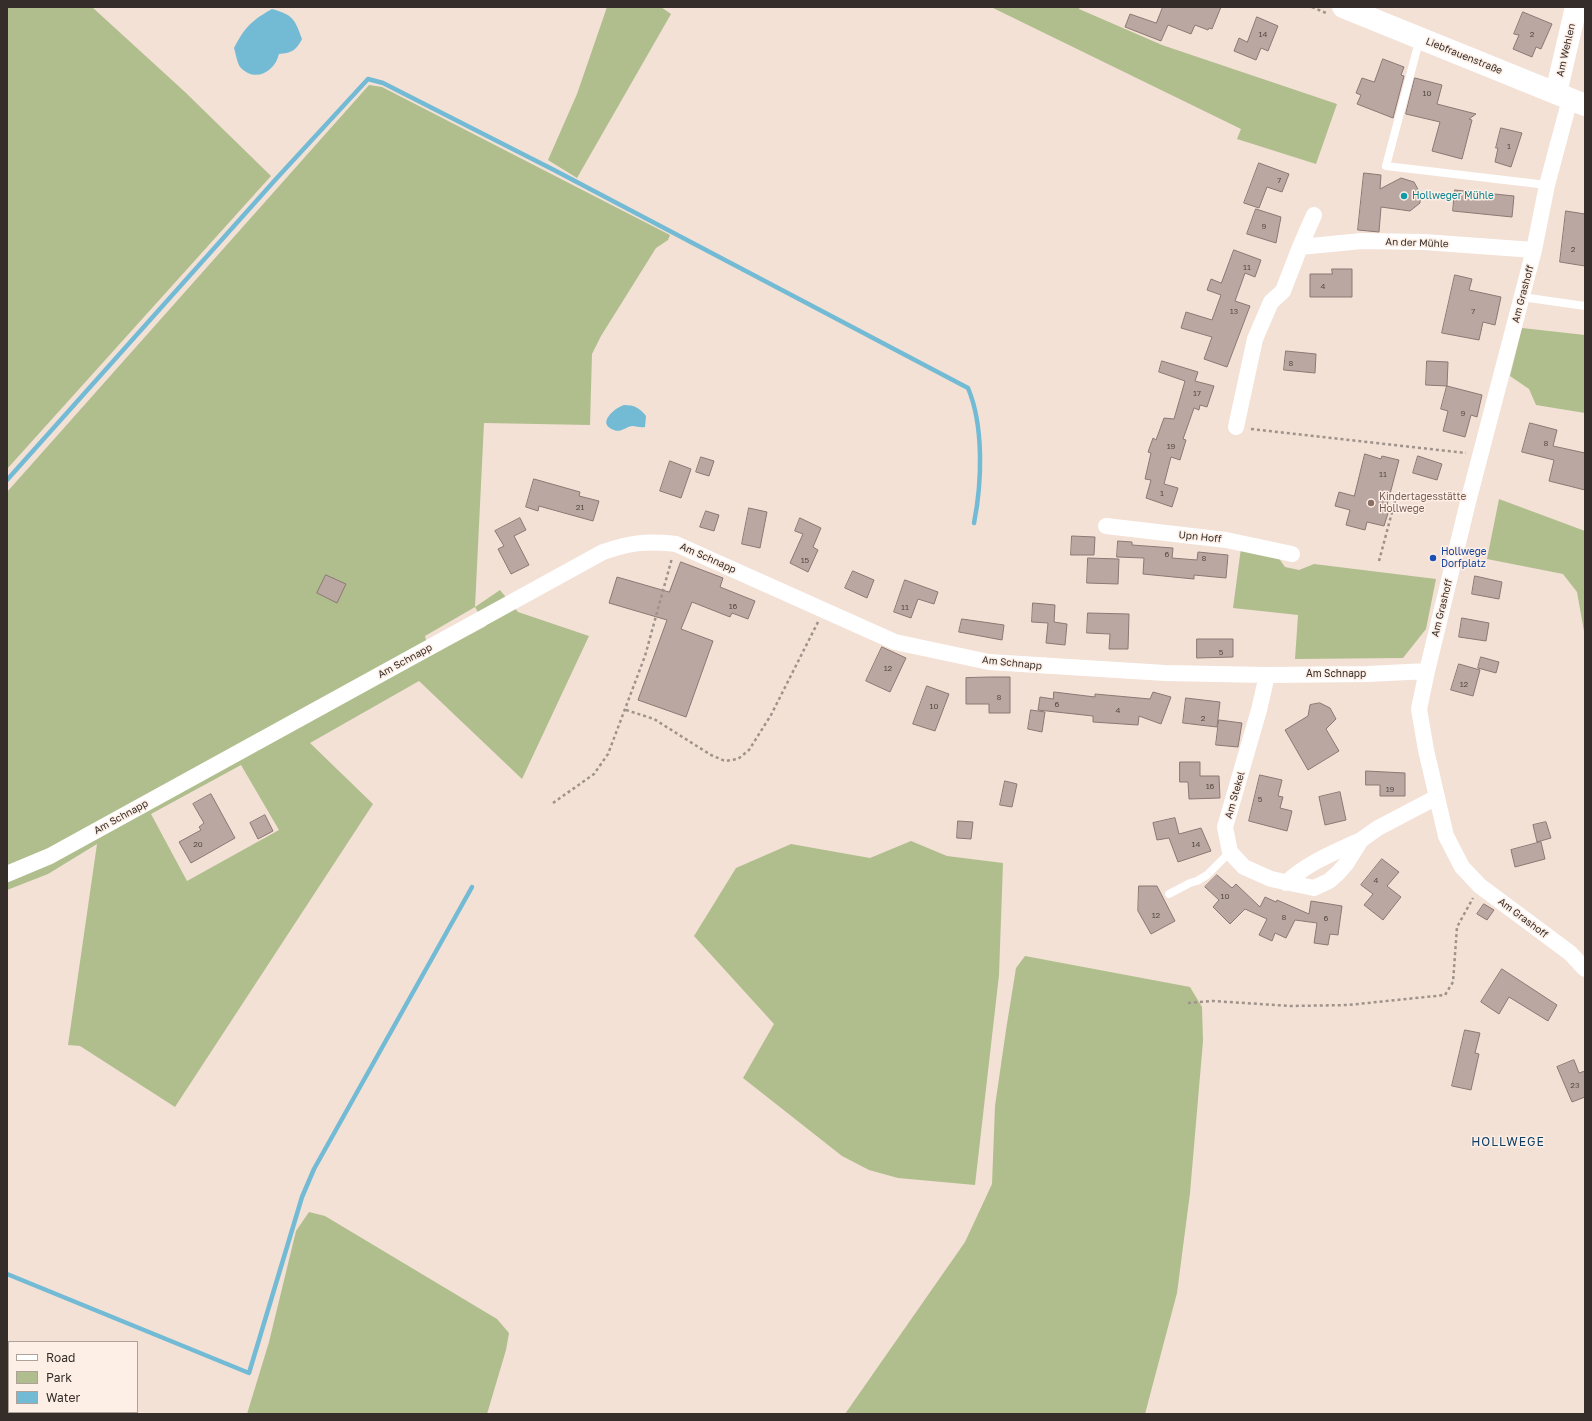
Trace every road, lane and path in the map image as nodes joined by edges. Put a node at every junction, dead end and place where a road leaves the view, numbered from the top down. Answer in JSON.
{"nodes":[{"id":1,"x":1342,"y":7,"type":"edge"},
{"id":2,"x":1576,"y":7,"type":"edge"},
{"id":3,"x":1421,"y":39,"type":"junction"},
{"id":4,"x":1570,"y":99,"type":"edge"},
{"id":5,"x":1547,"y":185,"type":"junction"},
{"id":6,"x":1314,"y":215,"type":"dead end"},
{"id":7,"x":1300,"y":247,"type":"junction"},
{"id":8,"x":1534,"y":250,"type":"junction"},
{"id":9,"x":1522,"y":297,"type":"junction"},
{"id":10,"x":1585,"y":306,"type":"edge"},
{"id":11,"x":1236,"y":427,"type":"joint"},
{"id":12,"x":1481,"y":454,"type":"junction"},
{"id":13,"x":1396,"y":500,"type":"dead end"},
{"id":14,"x":1106,"y":526,"type":"dead end"},
{"id":15,"x":676,"y":544,"type":"junction"},
{"id":16,"x":1292,"y":554,"type":"dead end"},
{"id":17,"x":1379,"y":561,"type":"dead end"},
{"id":18,"x":824,"y":611,"type":"junction"},
{"id":19,"x":1427,"y":670,"type":"junction"},
{"id":20,"x":1267,"y":675,"type":"junction"},
{"id":21,"x":626,"y":710,"type":"junction"},
{"id":22,"x":1437,"y":797,"type":"junction"},
{"id":23,"x":553,"y":803,"type":"dead end"},
{"id":24,"x":1362,"y":840,"type":"junction"},
{"id":25,"x":1230,"y":852,"type":"junction"},
{"id":26,"x":7,"y":874,"type":"edge"},
{"id":27,"x":1286,"y":883,"type":"junction"},
{"id":28,"x":1480,"y":886,"type":"junction"},
{"id":29,"x":1169,"y":894,"type":"dead end"},
{"id":30,"x":1584,"y":965,"type":"edge"},
{"id":31,"x":1188,"y":1003,"type":"dead end"}],
"edges":[{"from":1,"to":3,"type":"street","name":"Liebfrauenstraße"},
{"from":2,"to":4,"type":"street","name":"Am Wehlen"},
{"from":3,"to":4,"type":"street","name":"Liebfrauenstraße"},
{"from":3,"to":5,"type":"lane"},
{"from":4,"to":5,"type":"street","name":"Am Grashoff"},
{"from":5,"to":8,"type":"street","name":"Am Grashoff"},
{"from":6,"to":7,"type":"street"},
{"from":7,"to":8,"type":"street","name":"An der Mühle"},
{"from":7,"to":11,"type":"street"},
{"from":8,"to":9,"type":"street","name":"Am Grashoff"},
{"from":9,"to":10,"type":"lane"},
{"from":9,"to":12,"type":"street","name":"Am Grashoff"},
{"from":11,"to":12,"type":"path"},
{"from":12,"to":19,"type":"street","name":"Am Grashoff"},
{"from":13,"to":17,"type":"path"},
{"from":14,"to":16,"type":"street","name":"Upn Hoff"},
{"from":15,"to":18,"type":"street","name":"Am Schnapp"},
{"from":15,"to":21,"type":"path"},
{"from":15,"to":26,"type":"street","name":"Am Schnapp"},
{"from":18,"to":20,"type":"street","name":"Am Schnapp"},
{"from":18,"to":21,"type":"path"},
{"from":19,"to":20,"type":"street","name":"Am Schnapp"},
{"from":19,"to":22,"type":"street","name":"Am Grashoff"},
{"from":20,"to":25,"type":"street","name":"Am Stekel"},
{"from":21,"to":23,"type":"path"},
{"from":22,"to":24,"type":"street"},
{"from":22,"to":28,"type":"street","name":"Am Grashoff"},
{"from":24,"to":27,"type":"street"},
{"from":24,"to":27,"type":"street"},
{"from":25,"to":27,"type":"street"},
{"from":25,"to":29,"type":"lane"},
{"from":28,"to":30,"type":"street","name":"Am Grashoff"},
{"from":28,"to":31,"type":"path"}]}
